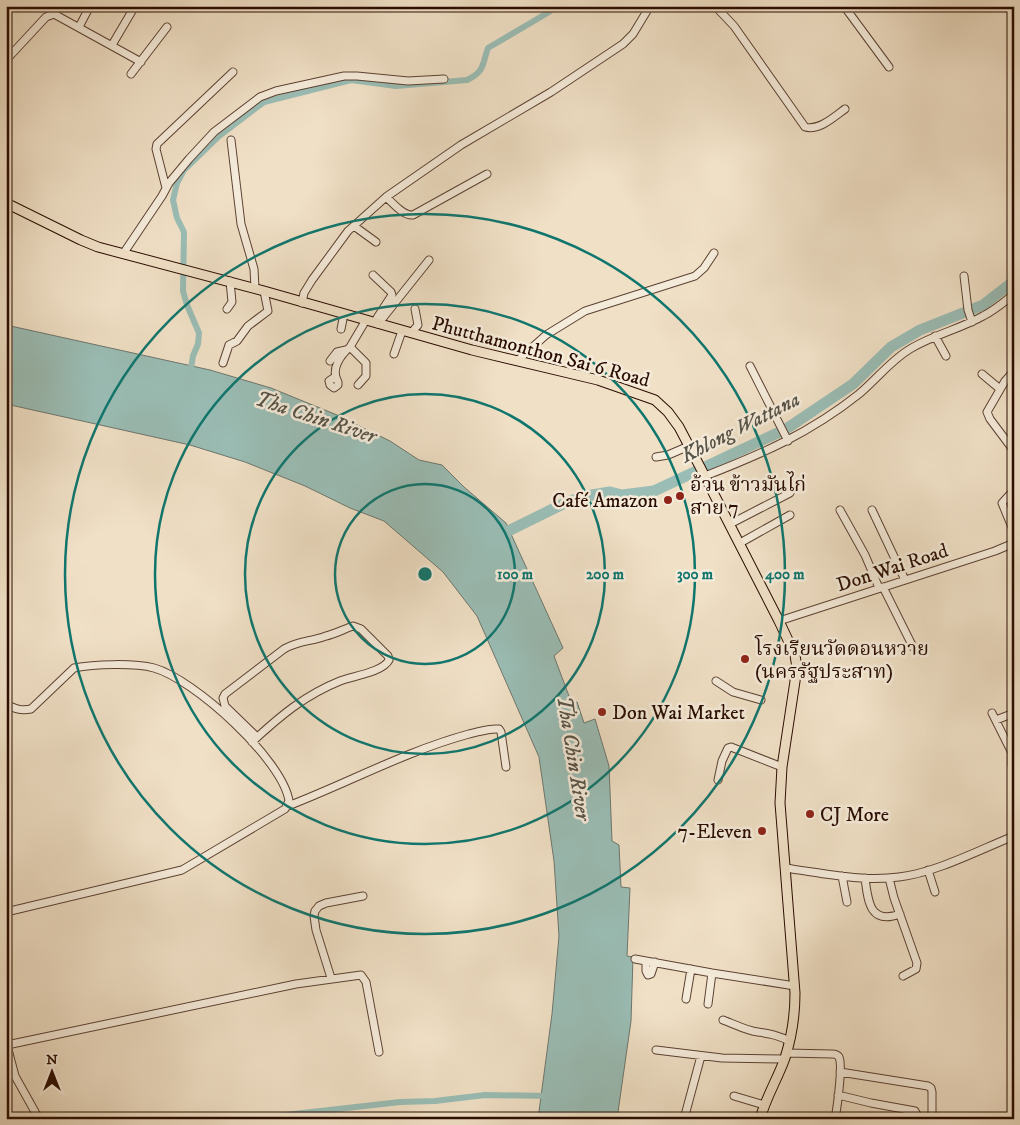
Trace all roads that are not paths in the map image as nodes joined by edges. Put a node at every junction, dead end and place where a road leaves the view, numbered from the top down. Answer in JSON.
{"nodes":[{"id":1,"x":90,"y":6,"type":"edge"},
{"id":2,"x":135,"y":6,"type":"edge"},
{"id":3,"x":650,"y":6,"type":"edge"},
{"id":4,"x":715,"y":6,"type":"edge"},
{"id":5,"x":844,"y":6,"type":"edge"},
{"id":6,"x":53,"y":10,"type":"edge"},
{"id":7,"x":79,"y":27,"type":"junction"},
{"id":8,"x":168,"y":27,"type":"dead end"},
{"id":9,"x":112,"y":45,"type":"junction"},
{"id":10,"x":6,"y":60,"type":"edge"},
{"id":11,"x":141,"y":62,"type":"junction"},
{"id":12,"x":889,"y":67,"type":"dead end"},
{"id":13,"x":233,"y":72,"type":"dead end"},
{"id":14,"x":130,"y":74,"type":"dead end"},
{"id":15,"x":444,"y":79,"type":"dead end"},
{"id":16,"x":845,"y":109,"type":"dead end"},
{"id":17,"x":231,"y":140,"type":"dead end"},
{"id":18,"x":487,"y":174,"type":"dead end"},
{"id":19,"x":166,"y":188,"type":"junction"},
{"id":20,"x":386,"y":197,"type":"junction"},
{"id":21,"x":6,"y":203,"type":"edge"},
{"id":22,"x":354,"y":226,"type":"junction"},
{"id":23,"x":376,"y":242,"type":"dead end"},
{"id":24,"x":714,"y":252,"type":"dead end"},
{"id":25,"x":123,"y":254,"type":"junction"},
{"id":26,"x":429,"y":260,"type":"dead end"},
{"id":27,"x":373,"y":275,"type":"dead end"},
{"id":28,"x":964,"y":276,"type":"dead end"},
{"id":29,"x":230,"y":281,"type":"junction"},
{"id":30,"x":255,"y":288,"type":"junction"},
{"id":31,"x":264,"y":291,"type":"junction"},
{"id":32,"x":1014,"y":294,"type":"edge"},
{"id":33,"x":302,"y":303,"type":"junction"},
{"id":34,"x":228,"y":309,"type":"dead end"},
{"id":35,"x":415,"y":309,"type":"dead end"},
{"id":36,"x":344,"y":314,"type":"junction"},
{"id":37,"x":971,"y":320,"type":"junction"},
{"id":38,"x":373,"y":322,"type":"junction"},
{"id":39,"x":340,"y":329,"type":"dead end"},
{"id":40,"x":402,"y":331,"type":"junction"},
{"id":41,"x":411,"y":333,"type":"junction"},
{"id":42,"x":934,"y":336,"type":"junction"},
{"id":43,"x":348,"y":348,"type":"junction"},
{"id":44,"x":394,"y":354,"type":"dead end"},
{"id":45,"x":946,"y":356,"type":"dead end"},
{"id":46,"x":330,"y":361,"type":"dead end"},
{"id":47,"x":517,"y":361,"type":"junction"},
{"id":48,"x":224,"y":363,"type":"dead end"},
{"id":49,"x":750,"y":366,"type":"dead end"},
{"id":50,"x":1014,"y":371,"type":"edge"},
{"id":51,"x":982,"y":374,"type":"dead end"},
{"id":52,"x":335,"y":377,"type":"dead end"},
{"id":53,"x":358,"y":385,"type":"dead end"},
{"id":54,"x":1000,"y":389,"type":"junction"},
{"id":55,"x":786,"y":438,"type":"junction"},
{"id":56,"x":689,"y":446,"type":"junction"},
{"id":57,"x":1014,"y":450,"type":"edge"},
{"id":58,"x":656,"y":457,"type":"dead end"},
{"id":59,"x":702,"y":471,"type":"junction"},
{"id":60,"x":1013,"y":491,"type":"edge"},
{"id":61,"x":790,"y":493,"type":"dead end"},
{"id":62,"x":840,"y":510,"type":"dead end"},
{"id":63,"x":872,"y":510,"type":"dead end"},
{"id":64,"x":790,"y":515,"type":"dead end"},
{"id":65,"x":730,"y":524,"type":"junction"},
{"id":66,"x":1014,"y":532,"type":"edge"},
{"id":67,"x":1014,"y":543,"type":"edge"},
{"id":68,"x":740,"y":544,"type":"junction"},
{"id":69,"x":905,"y":580,"type":"junction"},
{"id":70,"x":881,"y":588,"type":"junction"},
{"id":71,"x":779,"y":621,"type":"junction"},
{"id":72,"x":913,"y":647,"type":"dead end"},
{"id":73,"x":716,"y":681,"type":"dead end"},
{"id":74,"x":762,"y":700,"type":"dead end"},
{"id":75,"x":6,"y":704,"type":"edge"},
{"id":76,"x":992,"y":713,"type":"dead end"},
{"id":77,"x":1014,"y":713,"type":"edge"},
{"id":78,"x":996,"y":720,"type":"junction"},
{"id":79,"x":254,"y":739,"type":"junction"},
{"id":80,"x":1012,"y":748,"type":"edge"},
{"id":81,"x":506,"y":766,"type":"dead end"},
{"id":82,"x":782,"y":767,"type":"junction"},
{"id":83,"x":1014,"y":772,"type":"edge"},
{"id":84,"x":718,"y":780,"type":"dead end"},
{"id":85,"x":288,"y":806,"type":"junction"},
{"id":86,"x":1014,"y":836,"type":"edge"},
{"id":87,"x":785,"y":868,"type":"junction"},
{"id":88,"x":928,"y":870,"type":"junction"},
{"id":89,"x":842,"y":876,"type":"junction"},
{"id":90,"x":865,"y":878,"type":"junction"},
{"id":91,"x":889,"y":878,"type":"junction"},
{"id":92,"x":935,"y":892,"type":"dead end"},
{"id":93,"x":363,"y":896,"type":"dead end"},
{"id":94,"x":847,"y":902,"type":"dead end"},
{"id":95,"x":6,"y":912,"type":"edge"},
{"id":96,"x":900,"y":914,"type":"junction"},
{"id":97,"x":635,"y":958,"type":"dead end"},
{"id":98,"x":646,"y":961,"type":"junction"},
{"id":99,"x":655,"y":962,"type":"junction"},
{"id":100,"x":691,"y":969,"type":"junction"},
{"id":101,"x":712,"y":973,"type":"junction"},
{"id":102,"x":903,"y":976,"type":"dead end"},
{"id":103,"x":331,"y":978,"type":"junction"},
{"id":104,"x":795,"y":986,"type":"junction"},
{"id":105,"x":686,"y":999,"type":"dead end"},
{"id":106,"x":708,"y":1004,"type":"dead end"},
{"id":107,"x":723,"y":1020,"type":"dead end"},
{"id":108,"x":789,"y":1041,"type":"junction"},
{"id":109,"x":7,"y":1044,"type":"edge"},
{"id":110,"x":656,"y":1050,"type":"dead end"},
{"id":111,"x":379,"y":1052,"type":"dead end"},
{"id":112,"x":701,"y":1056,"type":"junction"},
{"id":113,"x":785,"y":1056,"type":"junction"},
{"id":114,"x":840,"y":1072,"type":"junction"},
{"id":115,"x":838,"y":1095,"type":"junction"},
{"id":116,"x":734,"y":1096,"type":"dead end"},
{"id":117,"x":764,"y":1105,"type":"junction"},
{"id":118,"x":39,"y":1119,"type":"edge"},
{"id":119,"x":684,"y":1119,"type":"edge"},
{"id":120,"x":760,"y":1119,"type":"edge"},
{"id":121,"x":836,"y":1119,"type":"edge"},
{"id":122,"x":919,"y":1119,"type":"edge"},
{"id":123,"x":932,"y":1119,"type":"edge"}],
"edges":[{"from":1,"to":7,"type":"street"},
{"from":2,"to":9,"type":"street"},
{"from":3,"to":20,"type":"street"},
{"from":4,"to":16,"type":"street"},
{"from":5,"to":12,"type":"street"},
{"from":6,"to":7,"type":"street"},
{"from":6,"to":10,"type":"street"},
{"from":7,"to":9,"type":"street"},
{"from":8,"to":11,"type":"street"},
{"from":9,"to":11,"type":"street"},
{"from":11,"to":14,"type":"street"},
{"from":13,"to":19,"type":"street"},
{"from":15,"to":19,"type":"street"},
{"from":17,"to":30,"type":"street"},
{"from":18,"to":20,"type":"street"},
{"from":19,"to":25,"type":"street"},
{"from":20,"to":22,"type":"street"},
{"from":21,"to":25,"type":"main road","name":"Phutthamonthon Sai 6 Road"},
{"from":22,"to":23,"type":"street"},
{"from":22,"to":33,"type":"street"},
{"from":24,"to":47,"type":"street"},
{"from":25,"to":29,"type":"main road","name":"Phutthamonthon Sai 6 Road"},
{"from":26,"to":38,"type":"street"},
{"from":27,"to":38,"type":"street"},
{"from":28,"to":37,"type":"street"},
{"from":29,"to":30,"type":"main road","name":"Phutthamonthon Sai 6 Road"},
{"from":29,"to":34,"type":"street"},
{"from":30,"to":31,"type":"main road","name":"Phutthamonthon Sai 6 Road"},
{"from":31,"to":33,"type":"main road","name":"Phutthamonthon Sai 6 Road"},
{"from":31,"to":48,"type":"street"},
{"from":32,"to":37,"type":"street"},
{"from":33,"to":36,"type":"main road","name":"Phutthamonthon Sai 6 Road"},
{"from":35,"to":41,"type":"street"},
{"from":36,"to":38,"type":"main road","name":"Phutthamonthon Sai 6 Road"},
{"from":36,"to":39,"type":"street"},
{"from":37,"to":42,"type":"street"},
{"from":38,"to":40,"type":"main road","name":"Phutthamonthon Sai 6 Road"},
{"from":38,"to":43,"type":"street"},
{"from":40,"to":41,"type":"main road","name":"Phutthamonthon Sai 6 Road"},
{"from":40,"to":44,"type":"street"},
{"from":41,"to":47,"type":"main road","name":"Phutthamonthon Sai 6 Road"},
{"from":42,"to":45,"type":"street"},
{"from":42,"to":55,"type":"street"},
{"from":43,"to":46,"type":"street"},
{"from":43,"to":52,"type":"street"},
{"from":43,"to":53,"type":"street"},
{"from":47,"to":56,"type":"main road","name":"Phutthamonthon Sai 6 Road"},
{"from":49,"to":55,"type":"street"},
{"from":50,"to":54,"type":"street"},
{"from":51,"to":54,"type":"street"},
{"from":54,"to":57,"type":"street"},
{"from":55,"to":59,"type":"street"},
{"from":56,"to":58,"type":"street"},
{"from":56,"to":59,"type":"main road","name":"Phutthamonthon Sai 6 Road"},
{"from":59,"to":65,"type":"main road","name":"Phutthamonthon Sai 6 Road"},
{"from":60,"to":66,"type":"street"},
{"from":61,"to":65,"type":"street"},
{"from":62,"to":70,"type":"street"},
{"from":63,"to":69,"type":"street"},
{"from":64,"to":68,"type":"street"},
{"from":65,"to":68,"type":"main road","name":"Phutthamonthon Sai 6 Road"},
{"from":67,"to":69,"type":"street","name":"Don Wai Road"},
{"from":68,"to":71,"type":"main road","name":"Phutthamonthon Sai 6 Road"},
{"from":69,"to":70,"type":"street","name":"Don Wai Road"},
{"from":70,"to":71,"type":"street","name":"Don Wai Road"},
{"from":70,"to":72,"type":"street"},
{"from":71,"to":82,"type":"main road","name":"Phutthamonthon Sai 6 Road"},
{"from":73,"to":74,"type":"street"},
{"from":75,"to":79,"type":"street"},
{"from":76,"to":78,"type":"street"},
{"from":77,"to":78,"type":"street"},
{"from":78,"to":80,"type":"street"},
{"from":79,"to":79,"type":"street"},
{"from":79,"to":85,"type":"street"},
{"from":80,"to":83,"type":"street"},
{"from":81,"to":85,"type":"street"},
{"from":82,"to":84,"type":"street"},
{"from":82,"to":87,"type":"main road","name":"Phutthamonthon Sai 6 Road"},
{"from":85,"to":95,"type":"street"},
{"from":86,"to":88,"type":"street"},
{"from":87,"to":89,"type":"street"},
{"from":87,"to":104,"type":"main road","name":"Phutthamonthon Sai 6 Road"},
{"from":88,"to":91,"type":"street"},
{"from":88,"to":92,"type":"street"},
{"from":89,"to":90,"type":"street"},
{"from":89,"to":94,"type":"street"},
{"from":90,"to":91,"type":"street"},
{"from":90,"to":96,"type":"street"},
{"from":91,"to":96,"type":"street"},
{"from":93,"to":103,"type":"street"},
{"from":96,"to":102,"type":"street"},
{"from":97,"to":98,"type":"street"},
{"from":98,"to":99,"type":"street"},
{"from":98,"to":99,"type":"street"},
{"from":99,"to":100,"type":"street"},
{"from":100,"to":101,"type":"street"},
{"from":100,"to":105,"type":"street"},
{"from":101,"to":104,"type":"street"},
{"from":101,"to":106,"type":"street"},
{"from":103,"to":109,"type":"street"},
{"from":103,"to":111,"type":"street"},
{"from":104,"to":108,"type":"main road","name":"Phutthamonthon Sai 6 Road"},
{"from":107,"to":108,"type":"street"},
{"from":108,"to":113,"type":"main road","name":"Phutthamonthon Sai 6 Road"},
{"from":109,"to":118,"type":"street"},
{"from":110,"to":112,"type":"street"},
{"from":112,"to":113,"type":"street"},
{"from":112,"to":119,"type":"street"},
{"from":113,"to":114,"type":"street"},
{"from":113,"to":117,"type":"main road","name":"Phutthamonthon Sai 6 Road"},
{"from":114,"to":115,"type":"street"},
{"from":114,"to":123,"type":"street"},
{"from":115,"to":121,"type":"street"},
{"from":115,"to":122,"type":"street"},
{"from":116,"to":117,"type":"street"},
{"from":117,"to":120,"type":"main road","name":"Phutthamonthon Sai 6 Road"}]}
